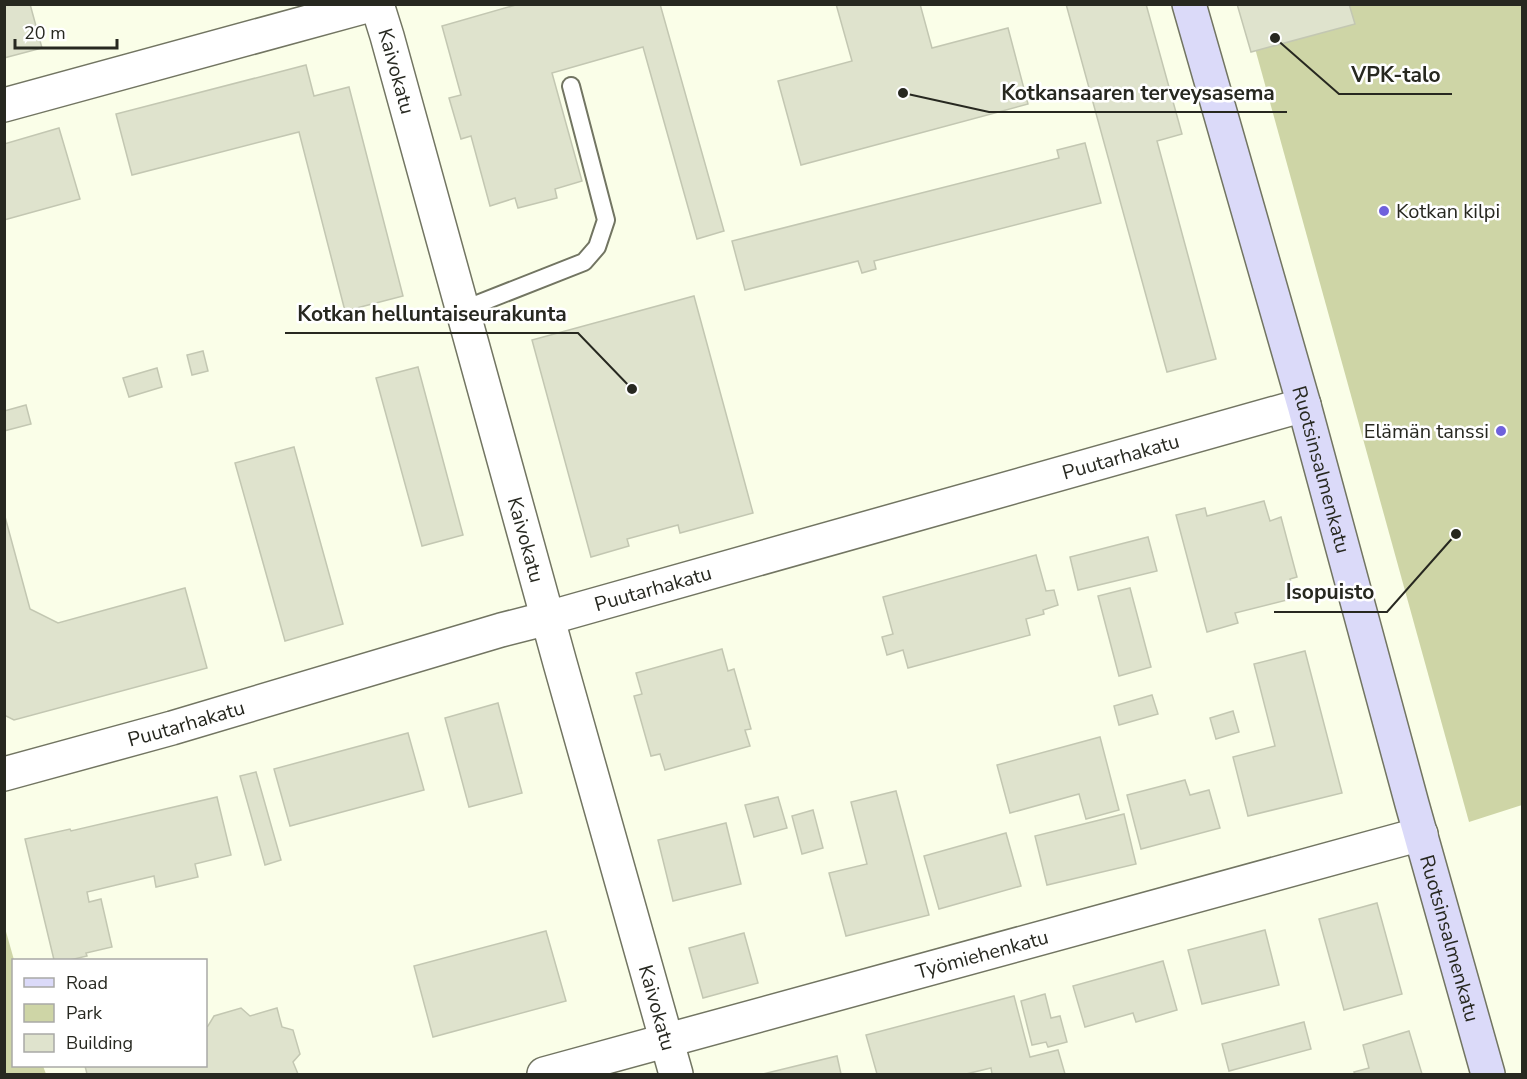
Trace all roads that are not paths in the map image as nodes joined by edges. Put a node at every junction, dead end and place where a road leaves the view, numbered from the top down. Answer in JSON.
{"nodes":[{"id":1,"x":375,"y":4,"type":"edge"},
{"id":2,"x":1189,"y":4,"type":"edge"},
{"id":3,"x":571,"y":86,"type":"dead end"},
{"id":4,"x":4,"y":105,"type":"edge"},
{"id":5,"x":462,"y":310,"type":"junction"},
{"id":6,"x":1304,"y":405,"type":"junction"},
{"id":7,"x":548,"y":618,"type":"junction"},
{"id":8,"x":4,"y":774,"type":"edge"},
{"id":9,"x":1421,"y":834,"type":"junction"},
{"id":10,"x":668,"y":1041,"type":"junction"},
{"id":11,"x":544,"y":1074,"type":"edge"},
{"id":12,"x":676,"y":1074,"type":"edge"},
{"id":13,"x":1488,"y":1074,"type":"edge"}],
"edges":[{"from":1,"to":4,"type":"street"},
{"from":1,"to":5,"type":"street","name":"Kaivokatu"},
{"from":2,"to":6,"type":"street","name":"Ruotsinsalmenkatu"},
{"from":3,"to":5,"type":"lane"},
{"from":5,"to":7,"type":"street","name":"Kaivokatu"},
{"from":6,"to":7,"type":"street","name":"Puutarhakatu"},
{"from":6,"to":9,"type":"street","name":"Ruotsinsalmenkatu"},
{"from":7,"to":8,"type":"street","name":"Puutarhakatu"},
{"from":7,"to":10,"type":"street","name":"Kaivokatu"},
{"from":9,"to":10,"type":"street","name":"Työmiehenkatu"},
{"from":9,"to":13,"type":"street","name":"Ruotsinsalmenkatu"},
{"from":10,"to":11,"type":"street","name":"Työmiehenkatu"},
{"from":10,"to":12,"type":"street","name":"Kaivokatu"}]}
